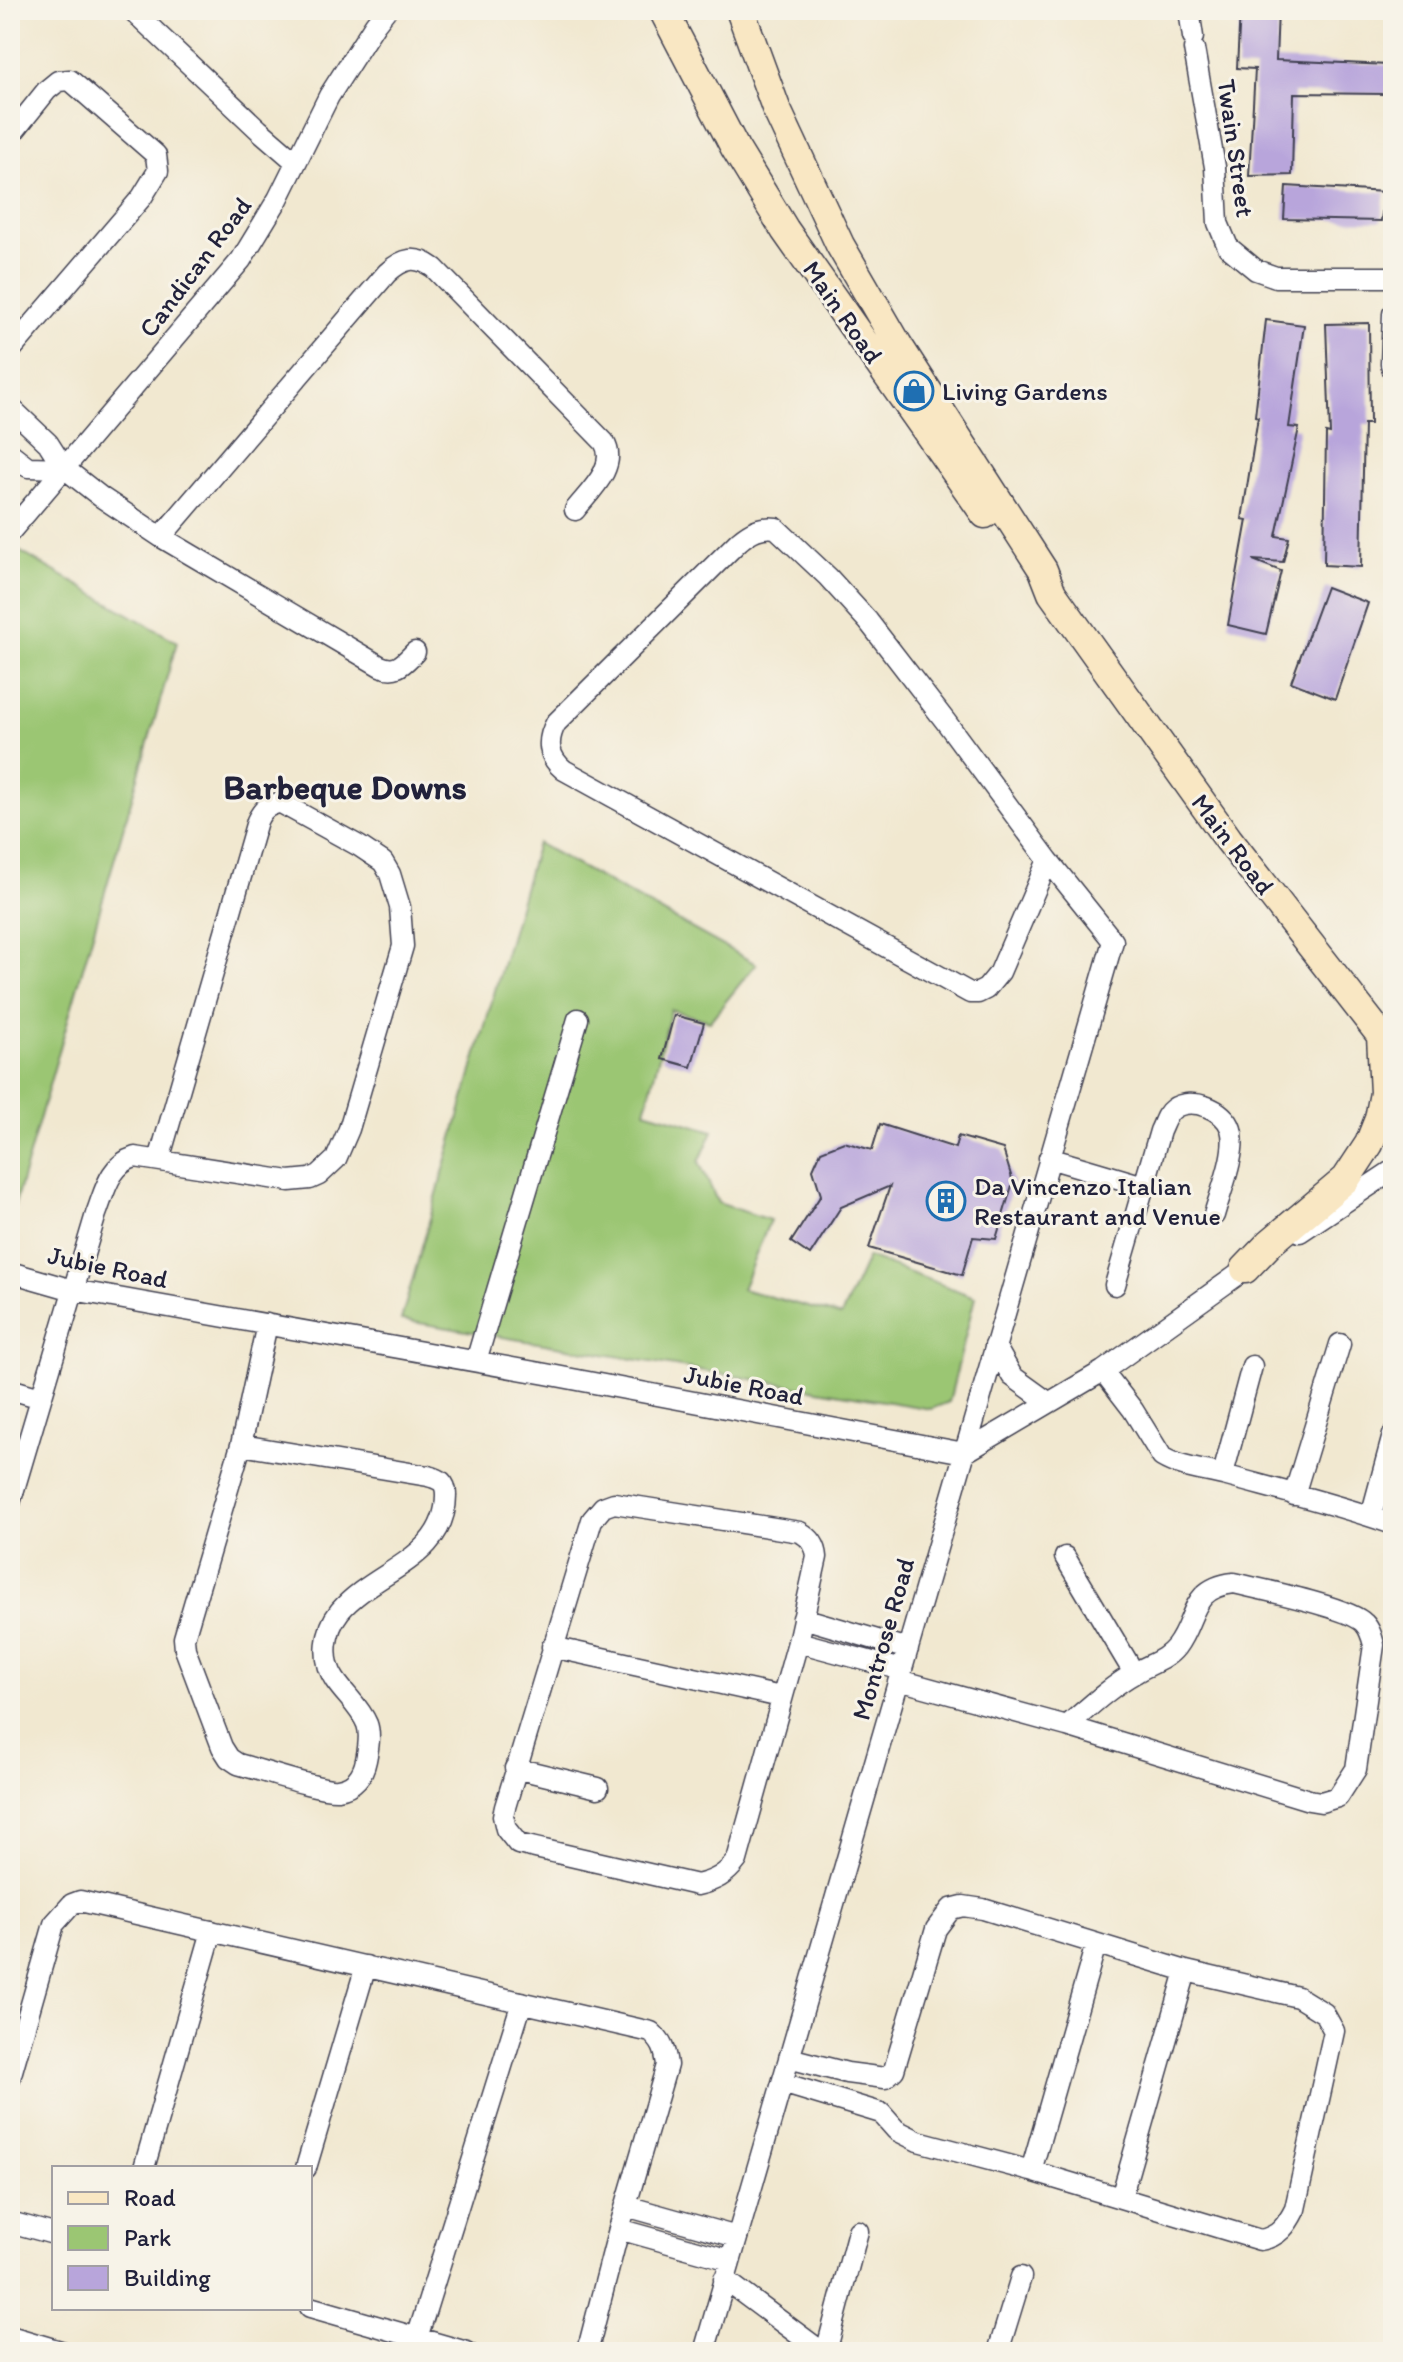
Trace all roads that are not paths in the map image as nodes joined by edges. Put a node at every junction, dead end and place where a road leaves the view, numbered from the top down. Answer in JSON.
{"nodes":[{"id":1,"x":132,"y":10,"type":"edge"},
{"id":2,"x":386,"y":10,"type":"edge"},
{"id":3,"x":663,"y":10,"type":"edge"},
{"id":4,"x":740,"y":10,"type":"edge"},
{"id":5,"x":1189,"y":10,"type":"edge"},
{"id":6,"x":10,"y":136,"type":"edge"},
{"id":7,"x":296,"y":162,"type":"junction"},
{"id":8,"x":1393,"y":277,"type":"edge"},
{"id":9,"x":1393,"y":314,"type":"edge"},
{"id":10,"x":10,"y":351,"type":"edge"},
{"id":11,"x":1393,"y":370,"type":"edge"},
{"id":12,"x":10,"y":407,"type":"edge"},
{"id":13,"x":10,"y":453,"type":"edge"},
{"id":14,"x":64,"y":468,"type":"junction"},
{"id":15,"x":575,"y":510,"type":"dead end"},
{"id":16,"x":10,"y":532,"type":"edge"},
{"id":17,"x":161,"y":537,"type":"junction"},
{"id":18,"x":1052,"y":593,"type":"junction"},
{"id":19,"x":415,"y":652,"type":"dead end"},
{"id":20,"x":1048,"y":860,"type":"junction"},
{"id":21,"x":578,"y":1019,"type":"dead end"},
{"id":22,"x":1387,"y":1043,"type":"edge"},
{"id":23,"x":1049,"y":1158,"type":"junction"},
{"id":24,"x":159,"y":1160,"type":"junction"},
{"id":25,"x":1393,"y":1170,"type":"edge"},
{"id":26,"x":1144,"y":1186,"type":"junction"},
{"id":27,"x":1214,"y":1215,"type":"dead end"},
{"id":28,"x":1245,"y":1269,"type":"junction"},
{"id":29,"x":10,"y":1272,"type":"edge"},
{"id":30,"x":1115,"y":1285,"type":"dead end"},
{"id":31,"x":73,"y":1290,"type":"junction"},
{"id":32,"x":267,"y":1324,"type":"junction"},
{"id":33,"x":1340,"y":1344,"type":"dead end"},
{"id":34,"x":995,"y":1346,"type":"junction"},
{"id":35,"x":476,"y":1361,"type":"junction"},
{"id":36,"x":1252,"y":1366,"type":"dead end"},
{"id":37,"x":1103,"y":1371,"type":"junction"},
{"id":38,"x":10,"y":1389,"type":"edge"},
{"id":39,"x":41,"y":1398,"type":"junction"},
{"id":40,"x":1048,"y":1402,"type":"junction"},
{"id":41,"x":1393,"y":1435,"type":"edge"},
{"id":42,"x":241,"y":1445,"type":"junction"},
{"id":43,"x":964,"y":1453,"type":"junction"},
{"id":44,"x":1223,"y":1474,"type":"junction"},
{"id":45,"x":1294,"y":1495,"type":"junction"},
{"id":46,"x":10,"y":1503,"type":"edge"},
{"id":47,"x":1371,"y":1516,"type":"junction"},
{"id":48,"x":1393,"y":1524,"type":"edge"},
{"id":49,"x":1065,"y":1557,"type":"dead end"},
{"id":50,"x":803,"y":1618,"type":"junction"},
{"id":51,"x":798,"y":1642,"type":"junction"},
{"id":52,"x":552,"y":1647,"type":"junction"},
{"id":53,"x":908,"y":1649,"type":"junction"},
{"id":54,"x":1134,"y":1673,"type":"junction"},
{"id":55,"x":900,"y":1675,"type":"junction"},
{"id":56,"x":781,"y":1697,"type":"junction"},
{"id":57,"x":1067,"y":1726,"type":"junction"},
{"id":58,"x":515,"y":1768,"type":"junction"},
{"id":59,"x":598,"y":1788,"type":"dead end"},
{"id":60,"x":212,"y":1931,"type":"junction"},
{"id":61,"x":1096,"y":1944,"type":"junction"},
{"id":62,"x":366,"y":1966,"type":"junction"},
{"id":63,"x":1186,"y":1971,"type":"junction"},
{"id":64,"x":522,"y":2002,"type":"junction"},
{"id":65,"x":789,"y":2058,"type":"junction"},
{"id":66,"x":10,"y":2078,"type":"edge"},
{"id":67,"x":782,"y":2083,"type":"junction"},
{"id":68,"x":145,"y":2166,"type":"edge"},
{"id":69,"x":307,"y":2166,"type":"edge"},
{"id":70,"x":1031,"y":2171,"type":"junction"},
{"id":71,"x":1121,"y":2198,"type":"junction"},
{"id":72,"x":626,"y":2206,"type":"junction"},
{"id":73,"x":10,"y":2222,"type":"edge"},
{"id":74,"x":619,"y":2229,"type":"junction"},
{"id":75,"x":858,"y":2231,"type":"dead end"},
{"id":76,"x":52,"y":2233,"type":"edge"},
{"id":77,"x":737,"y":2237,"type":"junction"},
{"id":78,"x":727,"y":2270,"type":"junction"},
{"id":79,"x":1021,"y":2277,"type":"dead end"},
{"id":80,"x":312,"y":2308,"type":"edge"},
{"id":81,"x":10,"y":2336,"type":"edge"},
{"id":82,"x":417,"y":2338,"type":"junction"},
{"id":83,"x":64,"y":2352,"type":"edge"},
{"id":84,"x":467,"y":2352,"type":"edge"},
{"id":85,"x":585,"y":2352,"type":"edge"},
{"id":86,"x":704,"y":2352,"type":"edge"},
{"id":87,"x":824,"y":2352,"type":"edge"},
{"id":88,"x":998,"y":2352,"type":"edge"}],
"edges":[{"from":1,"to":7,"type":"street"},
{"from":2,"to":7,"type":"street","name":"Candican Road"},
{"from":3,"to":18,"type":"street","name":"Main Road"},
{"from":4,"to":18,"type":"street","name":"Main Road"},
{"from":5,"to":8,"type":"street","name":"Twain Street"},
{"from":6,"to":10,"type":"street"},
{"from":7,"to":14,"type":"street","name":"Candican Road"},
{"from":9,"to":11,"type":"street"},
{"from":12,"to":14,"type":"street"},
{"from":13,"to":14,"type":"street"},
{"from":14,"to":16,"type":"street","name":"Candican Road"},
{"from":14,"to":17,"type":"street"},
{"from":15,"to":17,"type":"street"},
{"from":17,"to":19,"type":"street"},
{"from":18,"to":22,"type":"street","name":"Main Road"},
{"from":20,"to":20,"type":"street"},
{"from":20,"to":23,"type":"street","name":"Montrose Road"},
{"from":21,"to":35,"type":"street"},
{"from":22,"to":28,"type":"street"},
{"from":23,"to":26,"type":"street"},
{"from":23,"to":34,"type":"street","name":"Montrose Road"},
{"from":24,"to":24,"type":"street"},
{"from":24,"to":31,"type":"street"},
{"from":25,"to":28,"type":"street"},
{"from":26,"to":27,"type":"street"},
{"from":26,"to":30,"type":"street"},
{"from":28,"to":37,"type":"street"},
{"from":29,"to":31,"type":"street","name":"Jubie Road"},
{"from":31,"to":32,"type":"street","name":"Jubie Road"},
{"from":31,"to":39,"type":"street"},
{"from":32,"to":35,"type":"street","name":"Jubie Road"},
{"from":32,"to":42,"type":"street"},
{"from":33,"to":45,"type":"street"},
{"from":34,"to":40,"type":"street"},
{"from":34,"to":43,"type":"street","name":"Montrose Road"},
{"from":35,"to":43,"type":"street","name":"Jubie Road"},
{"from":36,"to":44,"type":"street"},
{"from":37,"to":40,"type":"street"},
{"from":37,"to":44,"type":"street"},
{"from":38,"to":39,"type":"street"},
{"from":39,"to":46,"type":"street"},
{"from":40,"to":43,"type":"street"},
{"from":41,"to":47,"type":"street"},
{"from":42,"to":42,"type":"street"},
{"from":43,"to":53,"type":"street","name":"Montrose Road"},
{"from":44,"to":45,"type":"street"},
{"from":45,"to":47,"type":"street"},
{"from":47,"to":48,"type":"street"},
{"from":49,"to":54,"type":"street"},
{"from":50,"to":51,"type":"street"},
{"from":50,"to":52,"type":"street"},
{"from":50,"to":53,"type":"street"},
{"from":51,"to":55,"type":"street"},
{"from":51,"to":56,"type":"street"},
{"from":52,"to":56,"type":"street"},
{"from":52,"to":58,"type":"street"},
{"from":53,"to":55,"type":"street","name":"Montrose Road"},
{"from":54,"to":57,"type":"street"},
{"from":54,"to":57,"type":"street"},
{"from":55,"to":57,"type":"street"},
{"from":55,"to":65,"type":"street","name":"Montrose Road"},
{"from":56,"to":58,"type":"street"},
{"from":58,"to":59,"type":"street"},
{"from":60,"to":62,"type":"street"},
{"from":60,"to":66,"type":"street"},
{"from":60,"to":68,"type":"street"},
{"from":61,"to":63,"type":"street"},
{"from":61,"to":65,"type":"street"},
{"from":61,"to":70,"type":"street"},
{"from":62,"to":64,"type":"street"},
{"from":62,"to":69,"type":"street"},
{"from":63,"to":71,"type":"street"},
{"from":63,"to":71,"type":"street"},
{"from":64,"to":72,"type":"street"},
{"from":64,"to":82,"type":"street"},
{"from":65,"to":67,"type":"street","name":"Montrose Road"},
{"from":67,"to":70,"type":"street"},
{"from":67,"to":77,"type":"street","name":"Montrose Road"},
{"from":70,"to":71,"type":"street"},
{"from":72,"to":74,"type":"street"},
{"from":72,"to":77,"type":"street"},
{"from":73,"to":76,"type":"street"},
{"from":74,"to":78,"type":"street"},
{"from":74,"to":85,"type":"street"},
{"from":75,"to":87,"type":"street"},
{"from":77,"to":78,"type":"street","name":"Montrose Road"},
{"from":78,"to":86,"type":"street","name":"Montrose Road"},
{"from":78,"to":87,"type":"street"},
{"from":79,"to":88,"type":"street"},
{"from":80,"to":82,"type":"street"},
{"from":81,"to":83,"type":"street"},
{"from":82,"to":84,"type":"street"}]}
